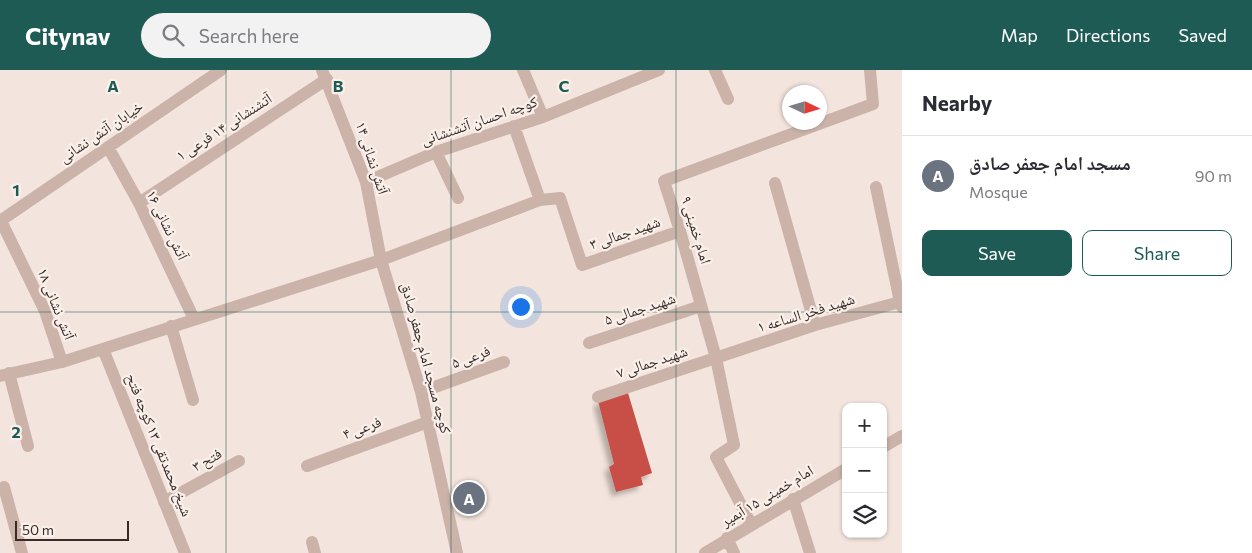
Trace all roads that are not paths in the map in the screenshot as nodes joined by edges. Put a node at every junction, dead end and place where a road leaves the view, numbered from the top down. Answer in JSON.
{"nodes":[{"id":1,"x":221,"y":70,"type":"edge"},
{"id":2,"x":523,"y":70,"type":"edge"},
{"id":3,"x":659,"y":70,"type":"edge"},
{"id":4,"x":715,"y":70,"type":"edge"},
{"id":5,"x":870,"y":70,"type":"edge"},
{"id":6,"x":324,"y":74,"type":"edge"},
{"id":7,"x":728,"y":99,"type":"dead end"},
{"id":8,"x":543,"y":117,"type":"junction"},
{"id":9,"x":514,"y":126,"type":"junction"},
{"id":10,"x":108,"y":146,"type":"junction"},
{"id":11,"x":436,"y":152,"type":"junction"},
{"id":12,"x":366,"y":182,"type":"junction"},
{"id":13,"x":775,"y":183,"type":"dead end"},
{"id":14,"x":876,"y":187,"type":"dead end"},
{"id":15,"x":458,"y":198,"type":"dead end"},
{"id":16,"x":540,"y":200,"type":"junction"},
{"id":17,"x":139,"y":203,"type":"junction"},
{"id":18,"x":0,"y":221,"type":"edge"},
{"id":19,"x":680,"y":231,"type":"junction"},
{"id":20,"x":381,"y":260,"type":"junction"},
{"id":21,"x":901,"y":304,"type":"edge"},
{"id":22,"x":701,"y":306,"type":"junction"},
{"id":23,"x":194,"y":319,"type":"junction"},
{"id":24,"x":815,"y":325,"type":"junction"},
{"id":25,"x":172,"y":326,"type":"junction"},
{"id":26,"x":589,"y":343,"type":"dead end"},
{"id":27,"x":103,"y":349,"type":"junction"},
{"id":28,"x":716,"y":358,"type":"junction"},
{"id":29,"x":62,"y":362,"type":"junction"},
{"id":30,"x":504,"y":362,"type":"dead end"},
{"id":31,"x":5,"y":374,"type":"edge"},
{"id":32,"x":422,"y":392,"type":"junction"},
{"id":33,"x":598,"y":396,"type":"dead end"},
{"id":34,"x":193,"y":400,"type":"dead end"},
{"id":35,"x":428,"y":422,"type":"junction"},
{"id":36,"x":902,"y":436,"type":"edge"},
{"id":37,"x":887,"y":445,"type":"edge"},
{"id":38,"x":28,"y":446,"type":"dead end"},
{"id":39,"x":239,"y":461,"type":"dead end"},
{"id":40,"x":307,"y":466,"type":"dead end"},
{"id":41,"x":842,"y":471,"type":"edge"},
{"id":42,"x":4,"y":487,"type":"dead end"},
{"id":43,"x":794,"y":499,"type":"junction"},
{"id":44,"x":164,"y":502,"type":"junction"},
{"id":45,"x":751,"y":524,"type":"junction"},
{"id":46,"x":727,"y":538,"type":"junction"},
{"id":47,"x":22,"y":553,"type":"edge"},
{"id":48,"x":185,"y":553,"type":"edge"},
{"id":49,"x":456,"y":553,"type":"edge"},
{"id":50,"x":705,"y":553,"type":"edge"},
{"id":51,"x":734,"y":553,"type":"edge"},
{"id":52,"x":810,"y":553,"type":"edge"}],
"edges":[{"from":1,"to":10,"type":"street","name":"خیابان آتش نشانی"},
{"from":2,"to":8,"type":"street"},
{"from":3,"to":8,"type":"street","name":"کوچه احسان آتشنشانی"},
{"from":4,"to":7,"type":"street"},
{"from":5,"to":19,"type":"street","name":"امام خمینی ۹"},
{"from":6,"to":12,"type":"street","name":"آتش نشانی ۱۴"},
{"from":6,"to":17,"type":"street","name":"آتشنشانی ۱۴ فرعی ۱"},
{"from":8,"to":9,"type":"street","name":"کوچه احسان آتشنشانی"},
{"from":9,"to":11,"type":"street","name":"کوچه احسان آتشنشانی"},
{"from":9,"to":16,"type":"street"},
{"from":10,"to":17,"type":"street","name":"آتش نشانی ۱۶"},
{"from":10,"to":18,"type":"street","name":"خیابان آتش نشانی"},
{"from":11,"to":12,"type":"street","name":"کوچه احسان آتشنشانی"},
{"from":11,"to":15,"type":"street"},
{"from":12,"to":20,"type":"street","name":"آتش نشانی ۱۴"},
{"from":13,"to":24,"type":"street"},
{"from":14,"to":21,"type":"street"},
{"from":16,"to":19,"type":"street","name":"شهید جمالی ۳"},
{"from":16,"to":20,"type":"street","name":"آتش نشانی ۱۸"},
{"from":17,"to":23,"type":"street","name":"آتش نشانی ۱۶"},
{"from":18,"to":29,"type":"street","name":"آتش نشانی ۱۸"},
{"from":19,"to":22,"type":"street","name":"امام خمینی ۹"},
{"from":20,"to":23,"type":"street","name":"آتش نشانی ۱۸"},
{"from":20,"to":32,"type":"street","name":"کوچه مسجد امام جعفر صادق"},
{"from":21,"to":24,"type":"street","name":"شهید فخر الساعه ۱"},
{"from":22,"to":26,"type":"street","name":"شهید جمالی ۵"},
{"from":22,"to":28,"type":"street","name":"امام خمینی ۹"},
{"from":23,"to":25,"type":"street","name":"آتش نشانی ۱۸"},
{"from":24,"to":28,"type":"street","name":"شهید فخر الساعه ۱"},
{"from":25,"to":27,"type":"street","name":"آتش نشانی ۱۸"},
{"from":25,"to":34,"type":"street"},
{"from":27,"to":29,"type":"street","name":"آتش نشانی ۱۸"},
{"from":27,"to":44,"type":"street","name":"شیخ محمدتقی ۱۳ کوچه فتح"},
{"from":28,"to":33,"type":"street","name":"شهید جمالی ۷"},
{"from":28,"to":45,"type":"street","name":"امام خمینی ۹"},
{"from":29,"to":31,"type":"street"},
{"from":30,"to":32,"type":"street","name":"فرعی ۵"},
{"from":31,"to":38,"type":"street"},
{"from":32,"to":35,"type":"street","name":"کوچه مسجد امام جعفر صادق"},
{"from":35,"to":40,"type":"street","name":"فرعی ۴"},
{"from":35,"to":49,"type":"street","name":"کوچه مسجد امام جعفر صادق"},
{"from":36,"to":37,"type":"street"},
{"from":39,"to":44,"type":"street","name":"فتح ۳"},
{"from":41,"to":43,"type":"street","name":"امام خمینی ۱۵ آبمیر"},
{"from":42,"to":47,"type":"street"},
{"from":43,"to":45,"type":"street","name":"امام خمینی ۱۵ آبمیر"},
{"from":43,"to":52,"type":"street"},
{"from":44,"to":48,"type":"street","name":"شیخ محمدتقی ۱۳ کوچه فتح"},
{"from":45,"to":46,"type":"street","name":"امام خمینی ۱۵ آبمیر"},
{"from":46,"to":50,"type":"street","name":"امام خمینی ۱۵ آبمیر"},
{"from":46,"to":51,"type":"street"}]}
